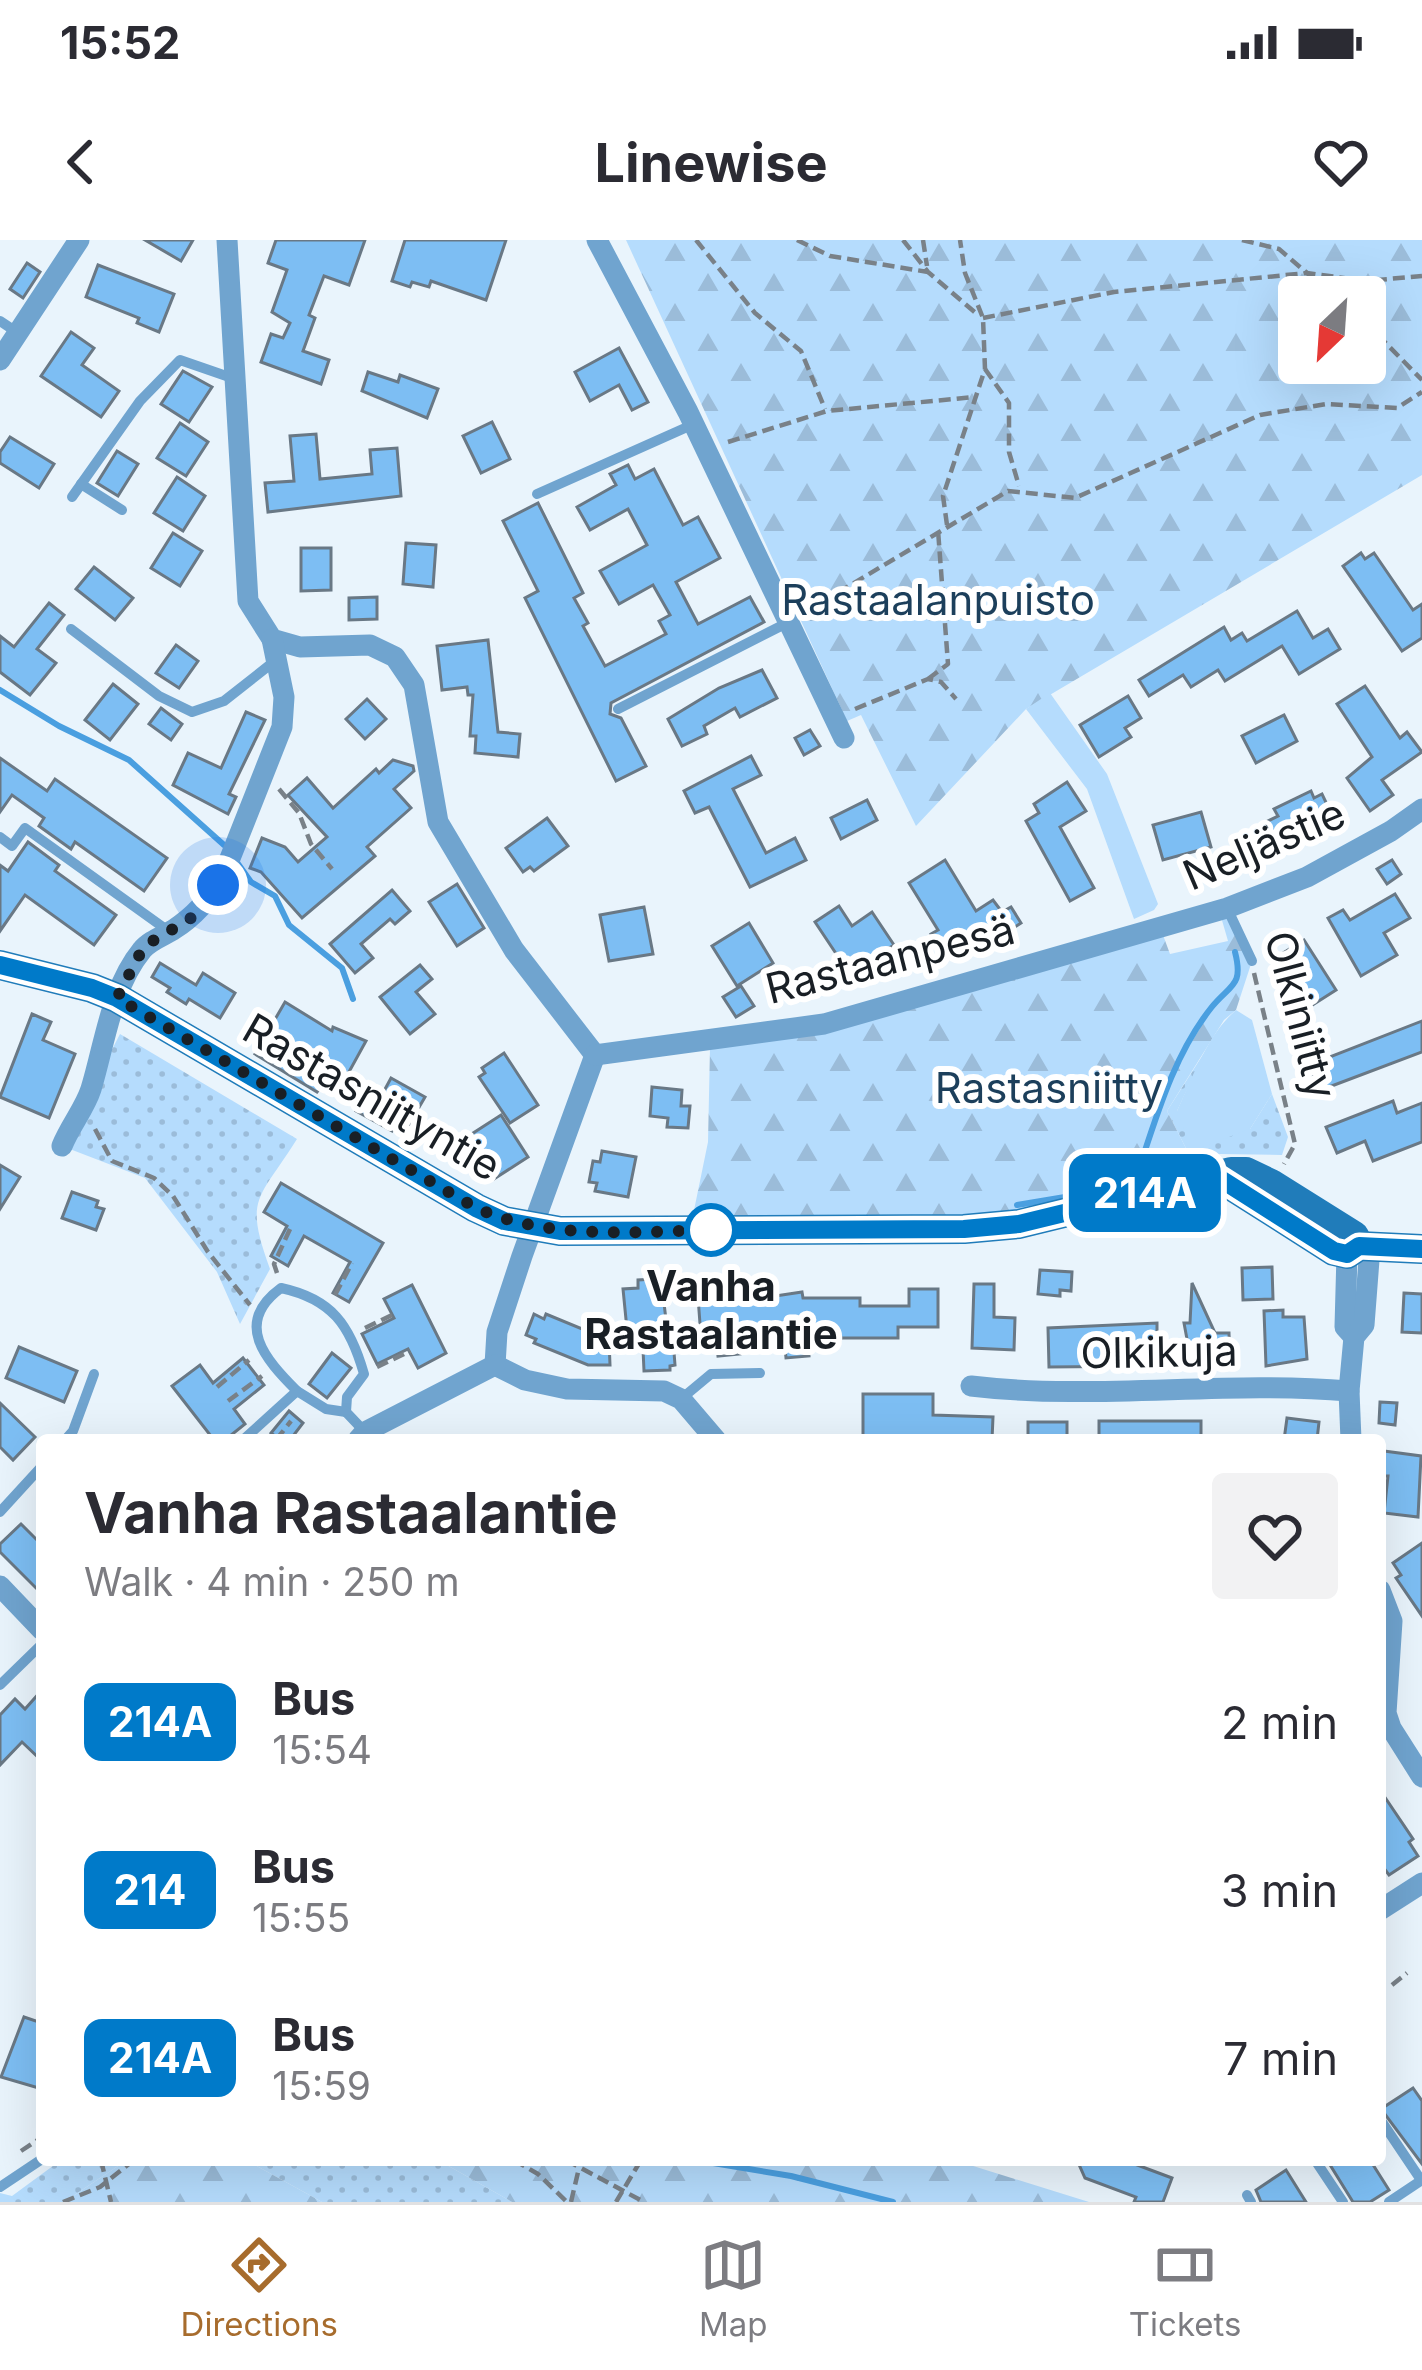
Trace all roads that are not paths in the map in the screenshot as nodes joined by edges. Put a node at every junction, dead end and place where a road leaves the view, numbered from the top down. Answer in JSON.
{"nodes":[{"id":1,"x":226,"y":240,"type":"edge"},
{"id":2,"x":597,"y":240,"type":"edge"},
{"id":3,"x":73,"y":242,"type":"edge"},
{"id":4,"x":9,"y":327,"type":"edge"},
{"id":5,"x":0,"y":360,"type":"edge"},
{"id":6,"x":236,"y":379,"type":"junction"},
{"id":7,"x":694,"y":424,"type":"junction"},
{"id":8,"x":81,"y":484,"type":"junction"},
{"id":9,"x":537,"y":494,"type":"dead end"},
{"id":10,"x":72,"y":497,"type":"dead end"},
{"id":11,"x":122,"y":510,"type":"dead end"},
{"id":12,"x":787,"y":623,"type":"junction"},
{"id":13,"x":71,"y":629,"type":"dead end"},
{"id":14,"x":274,"y":650,"type":"junction"},
{"id":15,"x":618,"y":709,"type":"dead end"},
{"id":16,"x":839,"y":728,"type":"road end"},
{"id":17,"x":1422,"y":809,"type":"edge"},
{"id":18,"x":0,"y":837,"type":"edge"},
{"id":19,"x":1227,"y":908,"type":"junction"},
{"id":20,"x":170,"y":932,"type":"junction"},
{"id":21,"x":1129,"y":936,"type":"joint"},
{"id":22,"x":1252,"y":961,"type":"road end"},
{"id":23,"x":0,"y":965,"type":"edge"},
{"id":24,"x":117,"y":998,"type":"junction"},
{"id":25,"x":596,"y":1055,"type":"junction"},
{"id":26,"x":62,"y":1146,"type":"dead end"},
{"id":27,"x":532,"y":1227,"type":"junction"},
{"id":28,"x":1359,"y":1249,"type":"junction"},
{"id":29,"x":1422,"y":1250,"type":"edge"},
{"id":30,"x":495,"y":1365,"type":"junction"},
{"id":31,"x":760,"y":1372,"type":"dead end"},
{"id":32,"x":94,"y":1374,"type":"dead end"},
{"id":33,"x":971,"y":1386,"type":"dead end"},
{"id":34,"x":297,"y":1390,"type":"junction"},
{"id":35,"x":1349,"y":1390,"type":"junction"},
{"id":36,"x":681,"y":1399,"type":"junction"},
{"id":37,"x":346,"y":1412,"type":"junction"},
{"id":38,"x":70,"y":1434,"type":"edge"},
{"id":39,"x":249,"y":1434,"type":"edge"},
{"id":40,"x":361,"y":1434,"type":"edge"},
{"id":41,"x":366,"y":1434,"type":"edge"},
{"id":42,"x":711,"y":1434,"type":"edge"},
{"id":43,"x":1351,"y":1434,"type":"edge"},
{"id":44,"x":36,"y":1473,"type":"edge"},
{"id":45,"x":0,"y":1512,"type":"edge"},
{"id":46,"x":0,"y":1586,"type":"edge"},
{"id":47,"x":1386,"y":1606,"type":"edge"},
{"id":48,"x":36,"y":1624,"type":"edge"},
{"id":49,"x":36,"y":1649,"type":"edge"},
{"id":50,"x":1386,"y":1682,"type":"edge"},
{"id":51,"x":0,"y":1685,"type":"edge"},
{"id":52,"x":1386,"y":1718,"type":"edge"},
{"id":53,"x":1422,"y":1777,"type":"edge"},
{"id":54,"x":1422,"y":1882,"type":"edge"},
{"id":55,"x":1386,"y":1906,"type":"edge"},
{"id":56,"x":1386,"y":2128,"type":"edge"},
{"id":57,"x":36,"y":2163,"type":"edge"},
{"id":58,"x":1319,"y":2166,"type":"edge"},
{"id":59,"x":1422,"y":2180,"type":"edge"},
{"id":60,"x":0,"y":2187,"type":"edge"},
{"id":61,"x":1343,"y":2202,"type":"edge"},
{"id":62,"x":1389,"y":2202,"type":"edge"}],
"edges":[{"from":1,"to":6,"type":"street"},
{"from":2,"to":7,"type":"street"},
{"from":3,"to":4,"type":"street"},
{"from":4,"to":5,"type":"street"},
{"from":6,"to":8,"type":"lane"},
{"from":6,"to":14,"type":"street"},
{"from":7,"to":9,"type":"lane"},
{"from":7,"to":12,"type":"street"},
{"from":8,"to":10,"type":"lane"},
{"from":8,"to":11,"type":"lane"},
{"from":12,"to":15,"type":"lane"},
{"from":12,"to":16,"type":"street"},
{"from":13,"to":14,"type":"lane"},
{"from":14,"to":20,"type":"street"},
{"from":14,"to":25,"type":"street"},
{"from":17,"to":19,"type":"street","name":"Neljästie"},
{"from":18,"to":20,"type":"lane"},
{"from":19,"to":21,"type":"street","name":"Neljästie"},
{"from":19,"to":22,"type":"lane","name":"Olkiniitty"},
{"from":20,"to":24,"type":"street"},
{"from":21,"to":25,"type":"street","name":"Rastaanpesä"},
{"from":23,"to":24,"type":"street","name":"Rastasniityntie"},
{"from":24,"to":26,"type":"street"},
{"from":24,"to":27,"type":"street","name":"Rastasniityntie"},
{"from":25,"to":27,"type":"street"},
{"from":27,"to":28,"type":"street","name":"Rastasniityntie"},
{"from":27,"to":30,"type":"street"},
{"from":28,"to":29,"type":"street"},
{"from":28,"to":35,"type":"street"},
{"from":30,"to":36,"type":"street"},
{"from":30,"to":41,"type":"street"},
{"from":31,"to":36,"type":"lane"},
{"from":32,"to":38,"type":"lane"},
{"from":33,"to":35,"type":"street","name":"Olkikuja"},
{"from":34,"to":37,"type":"lane"},
{"from":34,"to":37,"type":"lane"},
{"from":34,"to":39,"type":"lane"},
{"from":35,"to":43,"type":"street"},
{"from":36,"to":42,"type":"street"},
{"from":37,"to":40,"type":"lane"},
{"from":44,"to":45,"type":"lane"},
{"from":46,"to":48,"type":"street"},
{"from":47,"to":50,"type":"street"},
{"from":49,"to":51,"type":"lane"},
{"from":52,"to":53,"type":"street"},
{"from":54,"to":55,"type":"street"},
{"from":56,"to":59,"type":"lane"},
{"from":57,"to":60,"type":"lane"},
{"from":58,"to":61,"type":"lane"},
{"from":59,"to":62,"type":"lane"}]}
